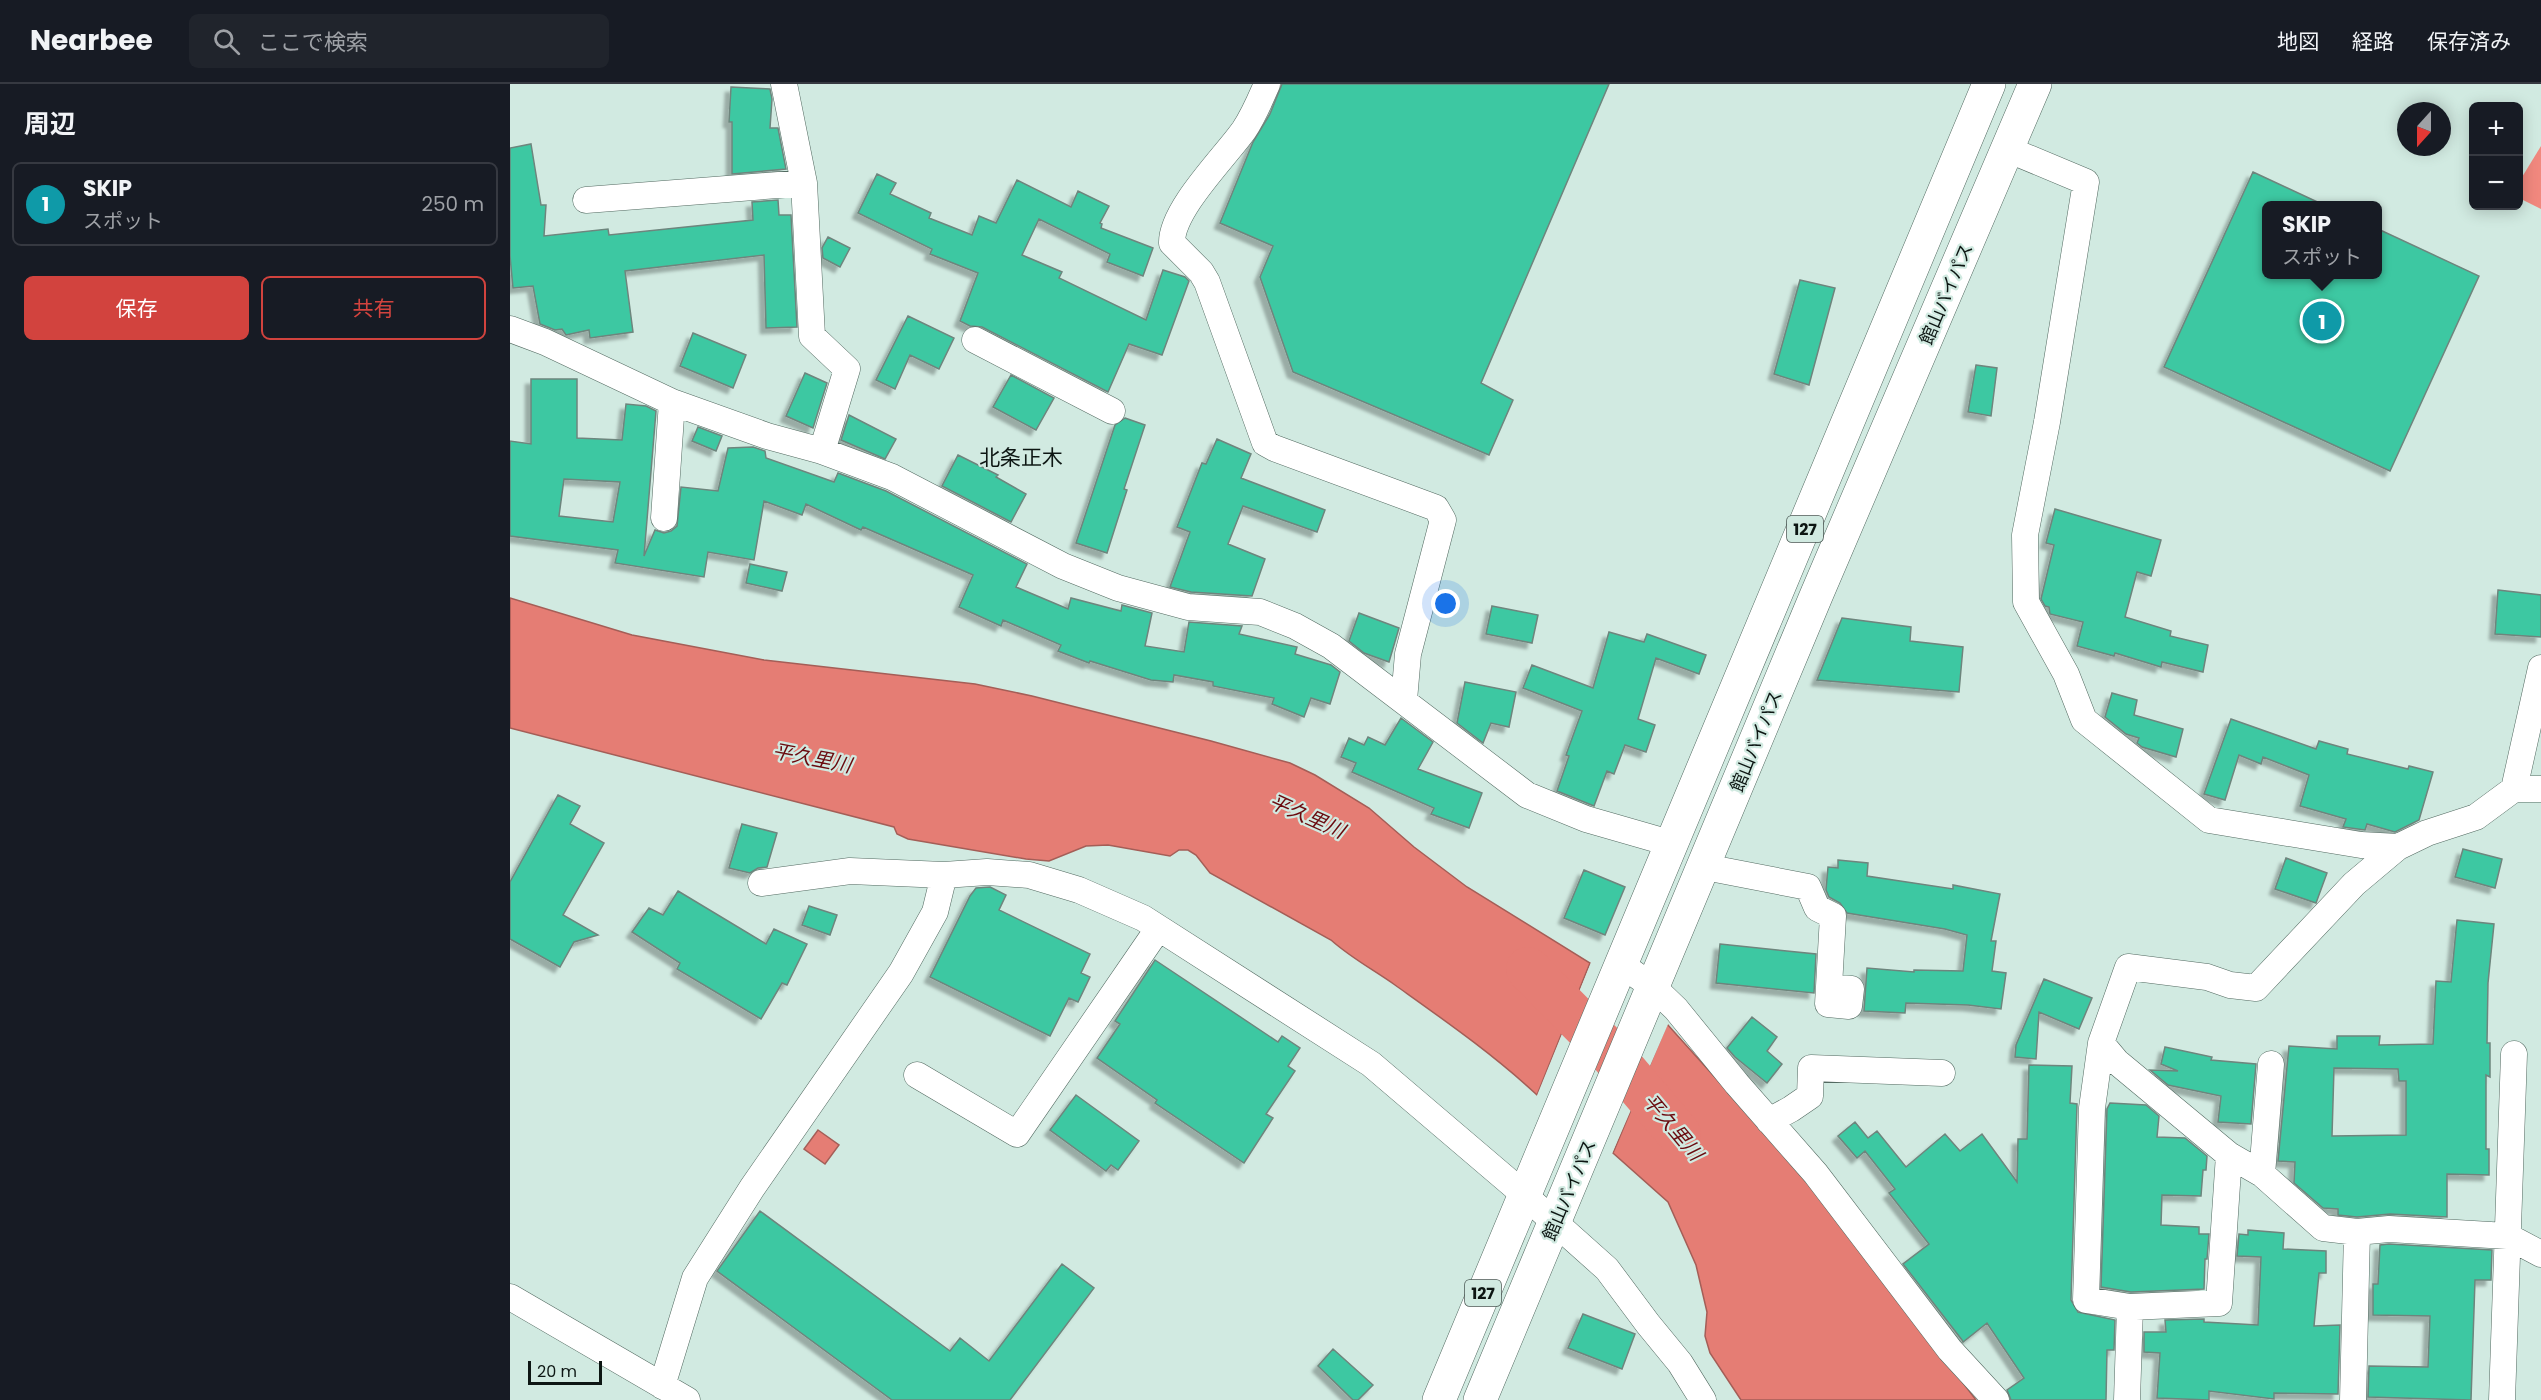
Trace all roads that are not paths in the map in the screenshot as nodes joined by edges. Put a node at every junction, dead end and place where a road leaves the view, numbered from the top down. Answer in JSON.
{"nodes":[{"id":1,"x":784,"y":84,"type":"edge"},
{"id":2,"x":1267,"y":84,"type":"edge"},
{"id":3,"x":1989,"y":84,"type":"edge"},
{"id":4,"x":2035,"y":84,"type":"edge"},
{"id":5,"x":2007,"y":149,"type":"junction"},
{"id":6,"x":804,"y":183,"type":"junction"},
{"id":7,"x":586,"y":200,"type":"dead end"},
{"id":8,"x":510,"y":329,"type":"edge"},
{"id":9,"x":975,"y":340,"type":"dead end"},
{"id":10,"x":672,"y":402,"type":"junction"},
{"id":11,"x":1112,"y":411,"type":"dead end"},
{"id":12,"x":822,"y":451,"type":"junction"},
{"id":13,"x":664,"y":518,"type":"dead end"},
{"id":14,"x":2541,"y":668,"type":"edge"},
{"id":15,"x":1404,"y":700,"type":"junction"},
{"id":16,"x":2514,"y":789,"type":"junction"},
{"id":17,"x":2541,"y":789,"type":"edge"},
{"id":18,"x":1673,"y":844,"type":"junction"},
{"id":19,"x":2398,"y":847,"type":"junction"},
{"id":20,"x":1704,"y":867,"type":"junction"},
{"id":21,"x":944,"y":876,"type":"junction"},
{"id":22,"x":761,"y":883,"type":"dead end"},
{"id":23,"x":1158,"y":929,"type":"junction"},
{"id":24,"x":1620,"y":969,"type":"junction"},
{"id":25,"x":1829,"y":988,"type":"dead end"},
{"id":26,"x":1651,"y":993,"type":"junction"},
{"id":27,"x":2101,"y":1043,"type":"junction"},
{"id":28,"x":2514,"y":1054,"type":"dead end"},
{"id":29,"x":2271,"y":1064,"type":"dead end"},
{"id":30,"x":1942,"y":1073,"type":"dead end"},
{"id":31,"x":917,"y":1075,"type":"dead end"},
{"id":32,"x":1769,"y":1121,"type":"junction"},
{"id":33,"x":2229,"y":1155,"type":"junction"},
{"id":34,"x":2262,"y":1173,"type":"junction"},
{"id":35,"x":1526,"y":1190,"type":"junction"},
{"id":36,"x":1557,"y":1218,"type":"junction"},
{"id":37,"x":2357,"y":1232,"type":"junction"},
{"id":38,"x":2507,"y":1236,"type":"junction"},
{"id":39,"x":2541,"y":1254,"type":"edge"},
{"id":40,"x":510,"y":1297,"type":"edge"},
{"id":41,"x":2130,"y":1307,"type":"junction"},
{"id":42,"x":662,"y":1386,"type":"junction"},
{"id":43,"x":687,"y":1400,"type":"edge"},
{"id":44,"x":1439,"y":1400,"type":"edge"},
{"id":45,"x":1480,"y":1400,"type":"edge"},
{"id":46,"x":1703,"y":1400,"type":"edge"},
{"id":47,"x":1996,"y":1400,"type":"edge"},
{"id":48,"x":2127,"y":1400,"type":"edge"},
{"id":49,"x":2352,"y":1400,"type":"edge"},
{"id":50,"x":2502,"y":1400,"type":"edge"}],
"edges":[{"from":1,"to":6,"type":"street"},
{"from":2,"to":15,"type":"street"},
{"from":3,"to":18,"type":"highway","name":"館山バイパス","number":"127"},
{"from":4,"to":5,"type":"highway","name":"館山バイパス","number":"127"},
{"from":5,"to":19,"type":"street"},
{"from":5,"to":20,"type":"highway","name":"館山バイパス","number":"127"},
{"from":6,"to":7,"type":"street"},
{"from":6,"to":12,"type":"street"},
{"from":8,"to":10,"type":"street"},
{"from":9,"to":11,"type":"street"},
{"from":10,"to":12,"type":"street"},
{"from":10,"to":13,"type":"street"},
{"from":12,"to":15,"type":"street"},
{"from":14,"to":16,"type":"street"},
{"from":15,"to":18,"type":"street"},
{"from":16,"to":17,"type":"street"},
{"from":16,"to":19,"type":"street"},
{"from":18,"to":24,"type":"highway","name":"館山バイパス","number":"127"},
{"from":19,"to":27,"type":"street"},
{"from":20,"to":25,"type":"street"},
{"from":20,"to":26,"type":"highway","name":"館山バイパス","number":"127"},
{"from":21,"to":22,"type":"street"},
{"from":21,"to":23,"type":"street"},
{"from":21,"to":42,"type":"street"},
{"from":23,"to":31,"type":"street"},
{"from":23,"to":35,"type":"street"},
{"from":24,"to":26,"type":"street"},
{"from":24,"to":35,"type":"highway","name":"館山バイパス","number":"127"},
{"from":26,"to":32,"type":"street"},
{"from":26,"to":36,"type":"highway","name":"館山バイパス","number":"127"},
{"from":27,"to":33,"type":"street"},
{"from":27,"to":41,"type":"street"},
{"from":28,"to":38,"type":"street"},
{"from":29,"to":34,"type":"street"},
{"from":30,"to":32,"type":"street"},
{"from":32,"to":47,"type":"street"},
{"from":33,"to":34,"type":"street"},
{"from":33,"to":41,"type":"street"},
{"from":34,"to":37,"type":"street"},
{"from":35,"to":36,"type":"street"},
{"from":35,"to":44,"type":"highway","name":"館山バイパス","number":"127"},
{"from":36,"to":45,"type":"highway","name":"館山バイパス","number":"127"},
{"from":36,"to":46,"type":"street"},
{"from":37,"to":38,"type":"street"},
{"from":37,"to":49,"type":"street"},
{"from":38,"to":39,"type":"street"},
{"from":38,"to":50,"type":"street"},
{"from":40,"to":42,"type":"street"},
{"from":41,"to":48,"type":"street"},
{"from":42,"to":43,"type":"street"}]}
